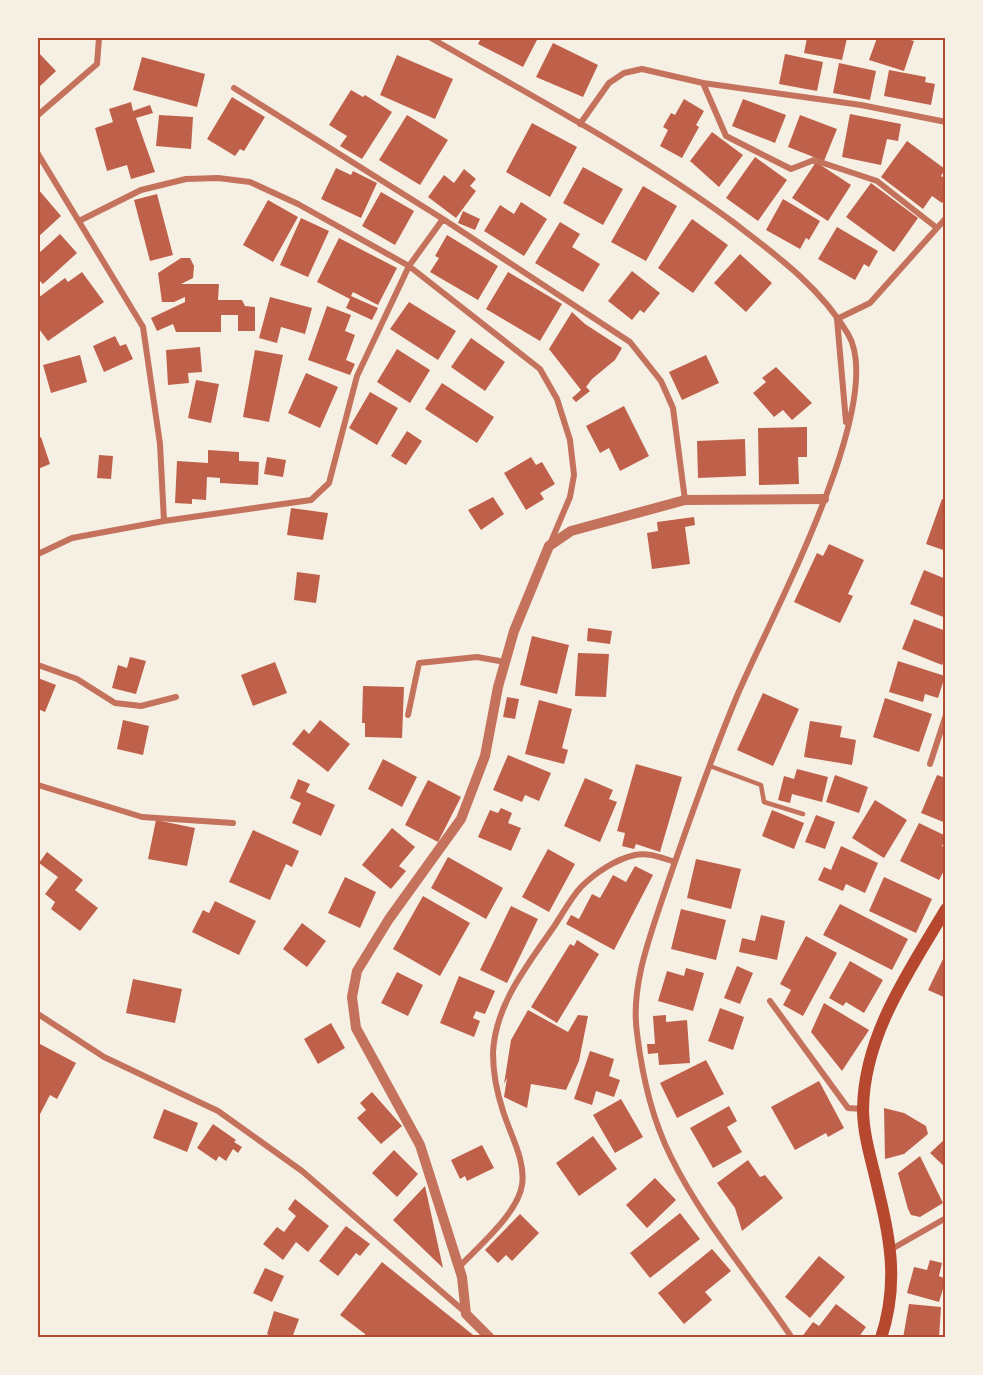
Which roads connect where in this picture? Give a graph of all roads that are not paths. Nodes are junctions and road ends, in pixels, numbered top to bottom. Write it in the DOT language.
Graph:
graph roads {
  1 [pos="99,38"];
  2 [pos="431,38"];
  3 [pos="703,83"];
  4 [pos="234,88"];
  5 [pos="38,115"];
  6 [pos="945,122"];
  7 [pos="580,124"];
  8 [pos="38,154"];
  9 [pos="945,218"];
  10 [pos="442,219"];
  11 [pos="78,221"];
  12 [pos="937,228"];
  13 [pos="409,266"];
  14 [pos="837,319"];
  15 [pos="847,428"];
  16 [pos="824,499"];
  17 [pos="685,500"];
  18 [pos="164,521"];
  19 [pos="549,546"];
  20 [pos="38,554"];
  21 [pos="505,662"];
  22 [pos="38,664"];
  23 [pos="176,698"];
  24 [pos="408,715"];
  25 [pos="945,715"];
  26 [pos="930,764"];
  27 [pos="710,766"];
  28 [pos="38,785"];
  29 [pos="803,814"];
  30 [pos="233,823"];
  31 [pos="675,862"];
  32 [pos="945,909"];
  33 [pos="770,1001"];
  34 [pos="38,1014"];
  35 [pos="863,1109"];
  36 [pos="945,1218"];
  37 [pos="890,1250"];
  38 [pos="459,1268"];
  39 [pos="466,1314"];
  40 [pos="490,1338"];
  41 [pos="792,1338"];
  42 [pos="880,1338"];
  1 -- 5 [label="street"];
  2 -- 7 [label="street"];
  3 -- 6 [label="street"];
  3 -- 7 [label="street"];
  3 -- 12 [label="street"];
  4 -- 10 [label="street"];
  7 -- 14 [label="street"];
  8 -- 11 [label="street"];
  9 -- 12 [label="street"];
  10 -- 13 [label="street"];
  10 -- 17 [label="street"];
  11 -- 13 [label="street"];
  11 -- 18 [label="street"];
  12 -- 14 [label="street"];
  13 -- 18 [label="street"];
  13 -- 19 [label="street"];
  14 -- 15 [label="street"];
  14 -- 15 [label="street"];
  15 -- 16 [label="street"];
  16 -- 17 [label="street"];
  16 -- 27 [label="street"];
  17 -- 19 [label="street"];
  18 -- 20 [label="street"];
  19 -- 21 [label="street"];
  21 -- 24 [label="street"];
  21 -- 38 [label="street"];
  22 -- 23 [label="street"];
  25 -- 26 [label="street"];
  27 -- 29 [label="lane"];
  27 -- 31 [label="street"];
  28 -- 30 [label="street"];
  31 -- 38 [label="street"];
  31 -- 41 [label="street"];
  32 -- 35 [label="main road"];
  33 -- 35 [label="street"];
  34 -- 39 [label="street"];
  35 -- 37 [label="main road"];
  36 -- 37 [label="street"];
  37 -- 42 [label="main road"];
  38 -- 39 [label="street"];
  39 -- 40 [label="street"];
}
